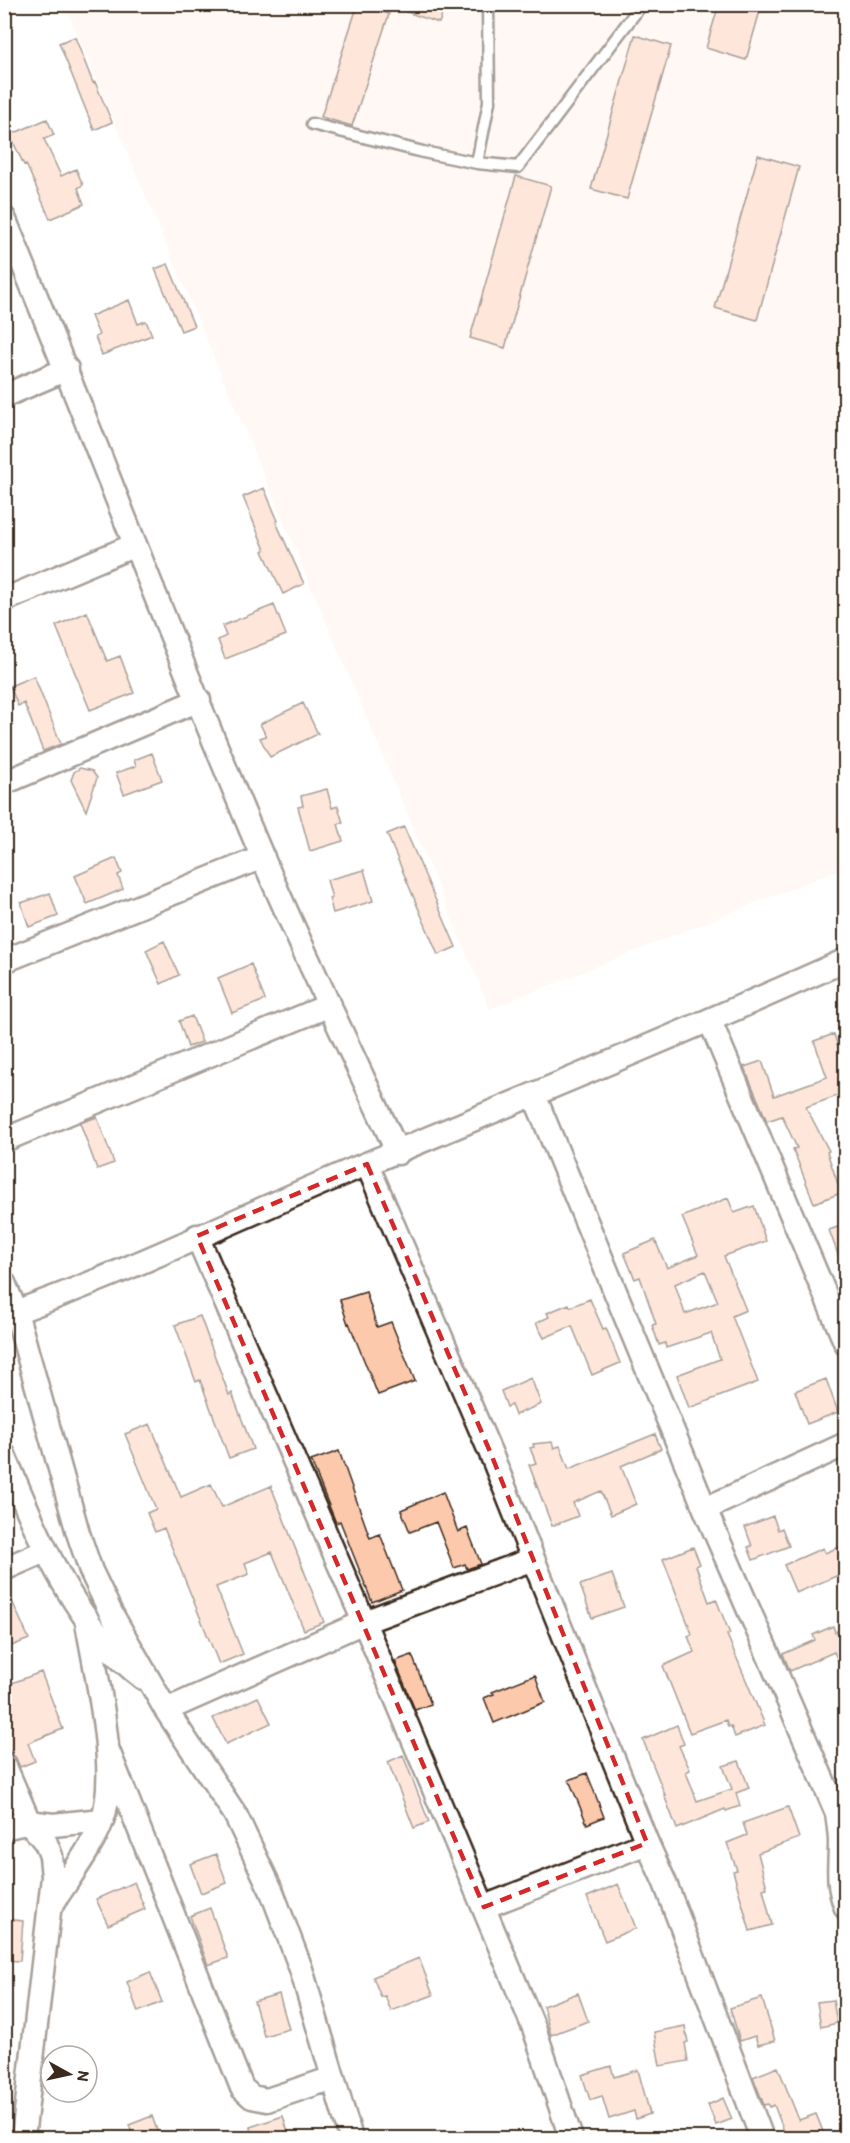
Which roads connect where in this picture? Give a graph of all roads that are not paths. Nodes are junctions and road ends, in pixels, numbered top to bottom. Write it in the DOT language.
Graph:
graph roads {
  1 [pos="488,4"];
  2 [pos="642,4"];
  3 [pos="312,124"];
  4 [pos="477,164"];
  5 [pos="4,218"];
  6 [pos="67,369"];
  7 [pos="4,396"];
  8 [pos="135,545"];
  9 [pos="4,600"];
  10 [pos="199,700"];
  11 [pos="4,783"];
  12 [pos="262,857"];
  13 [pos="846,960"];
  14 [pos="4,961"];
  15 [pos="330,1005"];
  16 [pos="710,1021"];
  17 [pos="534,1095"];
  18 [pos="4,1140"];
  19 [pos="398,1152"];
  20 [pos="367,1164"];
  21 [pos="197,1236"];
  22 [pos="4,1283"];
  23 [pos="10,1314"];
  24 [pos="846,1344"];
  25 [pos="846,1444"];
  26 [pos="4,1455"];
  27 [pos="705,1509"];
  28 [pos="45,1551"];
  29 [pos="533,1559"];
  30 [pos="4,1569"];
  31 [pos="86,1617"];
  32 [pos="364,1622"];
  33 [pos="151,1684"];
  34 [pos="166,1710"];
  35 [pos="107,1748"];
  36 [pos="4,1764"];
  37 [pos="102,1820"];
  38 [pos="29,1822"];
  39 [pos="4,1828"];
  40 [pos="647,1843"];
  41 [pos="50,1907"];
  42 [pos="484,1907"];
  43 [pos="846,1908"];
  44 [pos="333,2078"];
  45 [pos="22,2139"];
  46 [pos="351,2139"];
  47 [pos="571,2139"];
  48 [pos="762,2139"];
  1 -- 4 [label="lane"];
  2 -- 4 [label="lane"];
  3 -- 4 [label="lane"];
  5 -- 6 [label="street"];
  6 -- 7 [label="street"];
  6 -- 8 [label="street"];
  8 -- 9 [label="street"];
  8 -- 10 [label="street"];
  10 -- 11 [label="street"];
  10 -- 12 [label="street"];
  12 -- 14 [label="street"];
  12 -- 15 [label="street"];
  13 -- 16 [label="street"];
  15 -- 18 [label="street"];
  15 -- 19 [label="street"];
  16 -- 17 [label="street"];
  16 -- 24 [label="street"];
  17 -- 19 [label="street"];
  17 -- 27 [label="street"];
  19 -- 20 [label="street"];
  20 -- 21 [label="street"];
  20 -- 29 [label="street"];
  21 -- 23 [label="street"];
  21 -- 32 [label="street"];
  22 -- 23 [label="street"];
  23 -- 33 [label="street"];
  25 -- 27 [label="street"];
  26 -- 28 [label="street"];
  27 -- 43 [label="street"];
  28 -- 30 [label="street"];
  28 -- 31 [label="street"];
  29 -- 32 [label="street"];
  29 -- 40 [label="street"];
  31 -- 33 [label="street"];
  31 -- 35 [label="street"];
  32 -- 34 [label="street"];
  32 -- 42 [label="street"];
  33 -- 34 [label="street"];
  34 -- 44 [label="street"];
  35 -- 37 [label="street"];
  35 -- 44 [label="street"];
  36 -- 38 [label="street"];
  37 -- 38 [label="street"];
  37 -- 41 [label="street"];
  38 -- 39 [label="street"];
  38 -- 41 [label="street"];
  40 -- 42 [label="street"];
  40 -- 48 [label="street"];
  41 -- 45 [label="street"];
  42 -- 47 [label="street"];
  44 -- 46 [label="street"];
}
